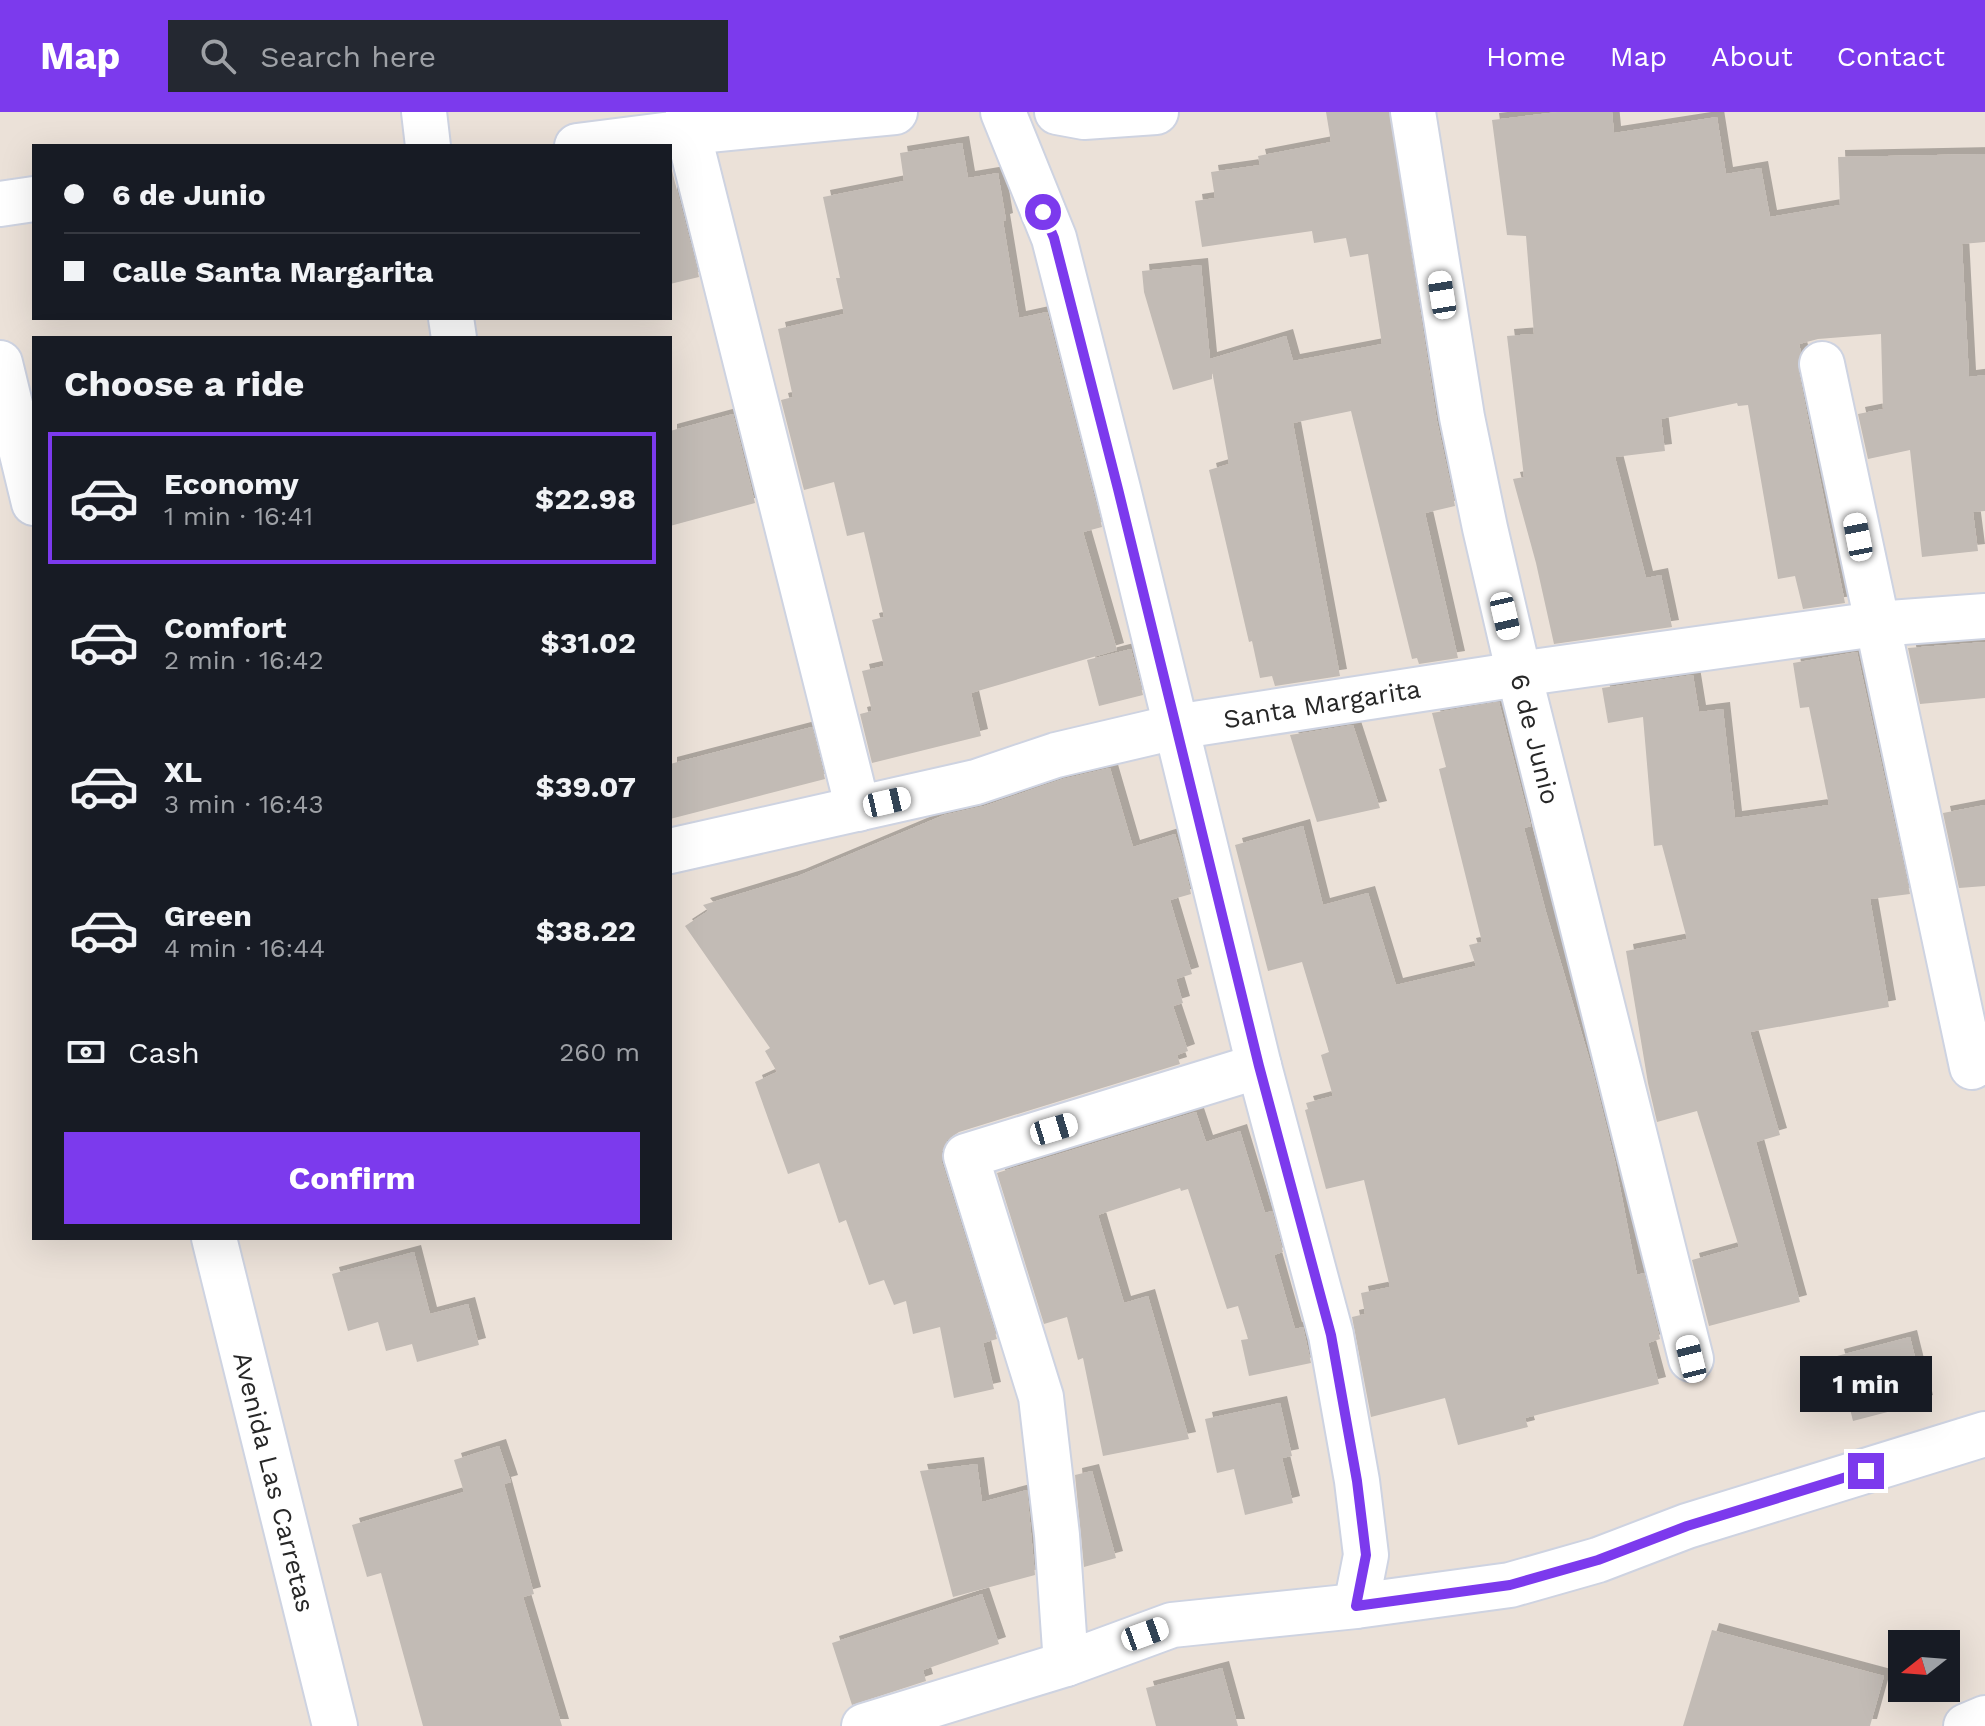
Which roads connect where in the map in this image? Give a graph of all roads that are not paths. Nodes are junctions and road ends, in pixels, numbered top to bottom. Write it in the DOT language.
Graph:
graph roads {
  1 [pos="424,112"];
  2 [pos="895,112"];
  3 [pos="1003,112"];
  4 [pos="1057,112"];
  5 [pos="1156,112"];
  6 [pos="1413,112"];
  7 [pos="688,122"];
  8 [pos="428,144"];
  9 [pos="586,144"];
  10 [pos="32,199"];
  11 [pos="0,204"];
  12 [pos="0,363"];
  13 [pos="1822,364"];
  14 [pos="32,495"];
  15 [pos="1985,616"];
  16 [pos="1876,624"];
  17 [pos="1519,674"];
  18 [pos="1175,727"];
  19 [pos="858,809"];
  20 [pos="672,851"];
  21 [pos="1259,1066"];
  22 [pos="1972,1067"];
  23 [pos="214,1240"];
  24 [pos="1691,1359"];
  25 [pos="1985,1434"];
  26 [pos="1356,1606"];
  27 [pos="1066,1664"];
  28 [pos="1985,1718"];
  29 [pos="335,1726"];
  30 [pos="864,1726"];
  31 [pos="1966,1726"];
  1 -- 8 [label="street"];
  2 -- 7 [label="street"];
  3 -- 18 [label="street"];
  4 -- 5 [label="street"];
  6 -- 17 [label="street, 6 de Junio"];
  7 -- 9 [label="street"];
  7 -- 19 [label="street"];
  10 -- 11 [label="street"];
  12 -- 14 [label="street"];
  13 -- 16 [label="street"];
  15 -- 16 [label="street, Santa Margarita"];
  16 -- 17 [label="street, Santa Margarita"];
  16 -- 22 [label="street"];
  17 -- 18 [label="street, Santa Margarita"];
  17 -- 24 [label="street, 6 de Junio"];
  18 -- 19 [label="street, Santa Margarita"];
  18 -- 21 [label="street"];
  19 -- 20 [label="street, Santa Margarita"];
  21 -- 26 [label="street"];
  21 -- 27 [label="street"];
  23 -- 29 [label="street, Avenida Las Carretas"];
  25 -- 26 [label="street"];
  26 -- 27 [label="street"];
  27 -- 30 [label="street"];
  28 -- 31 [label="street"];
}
